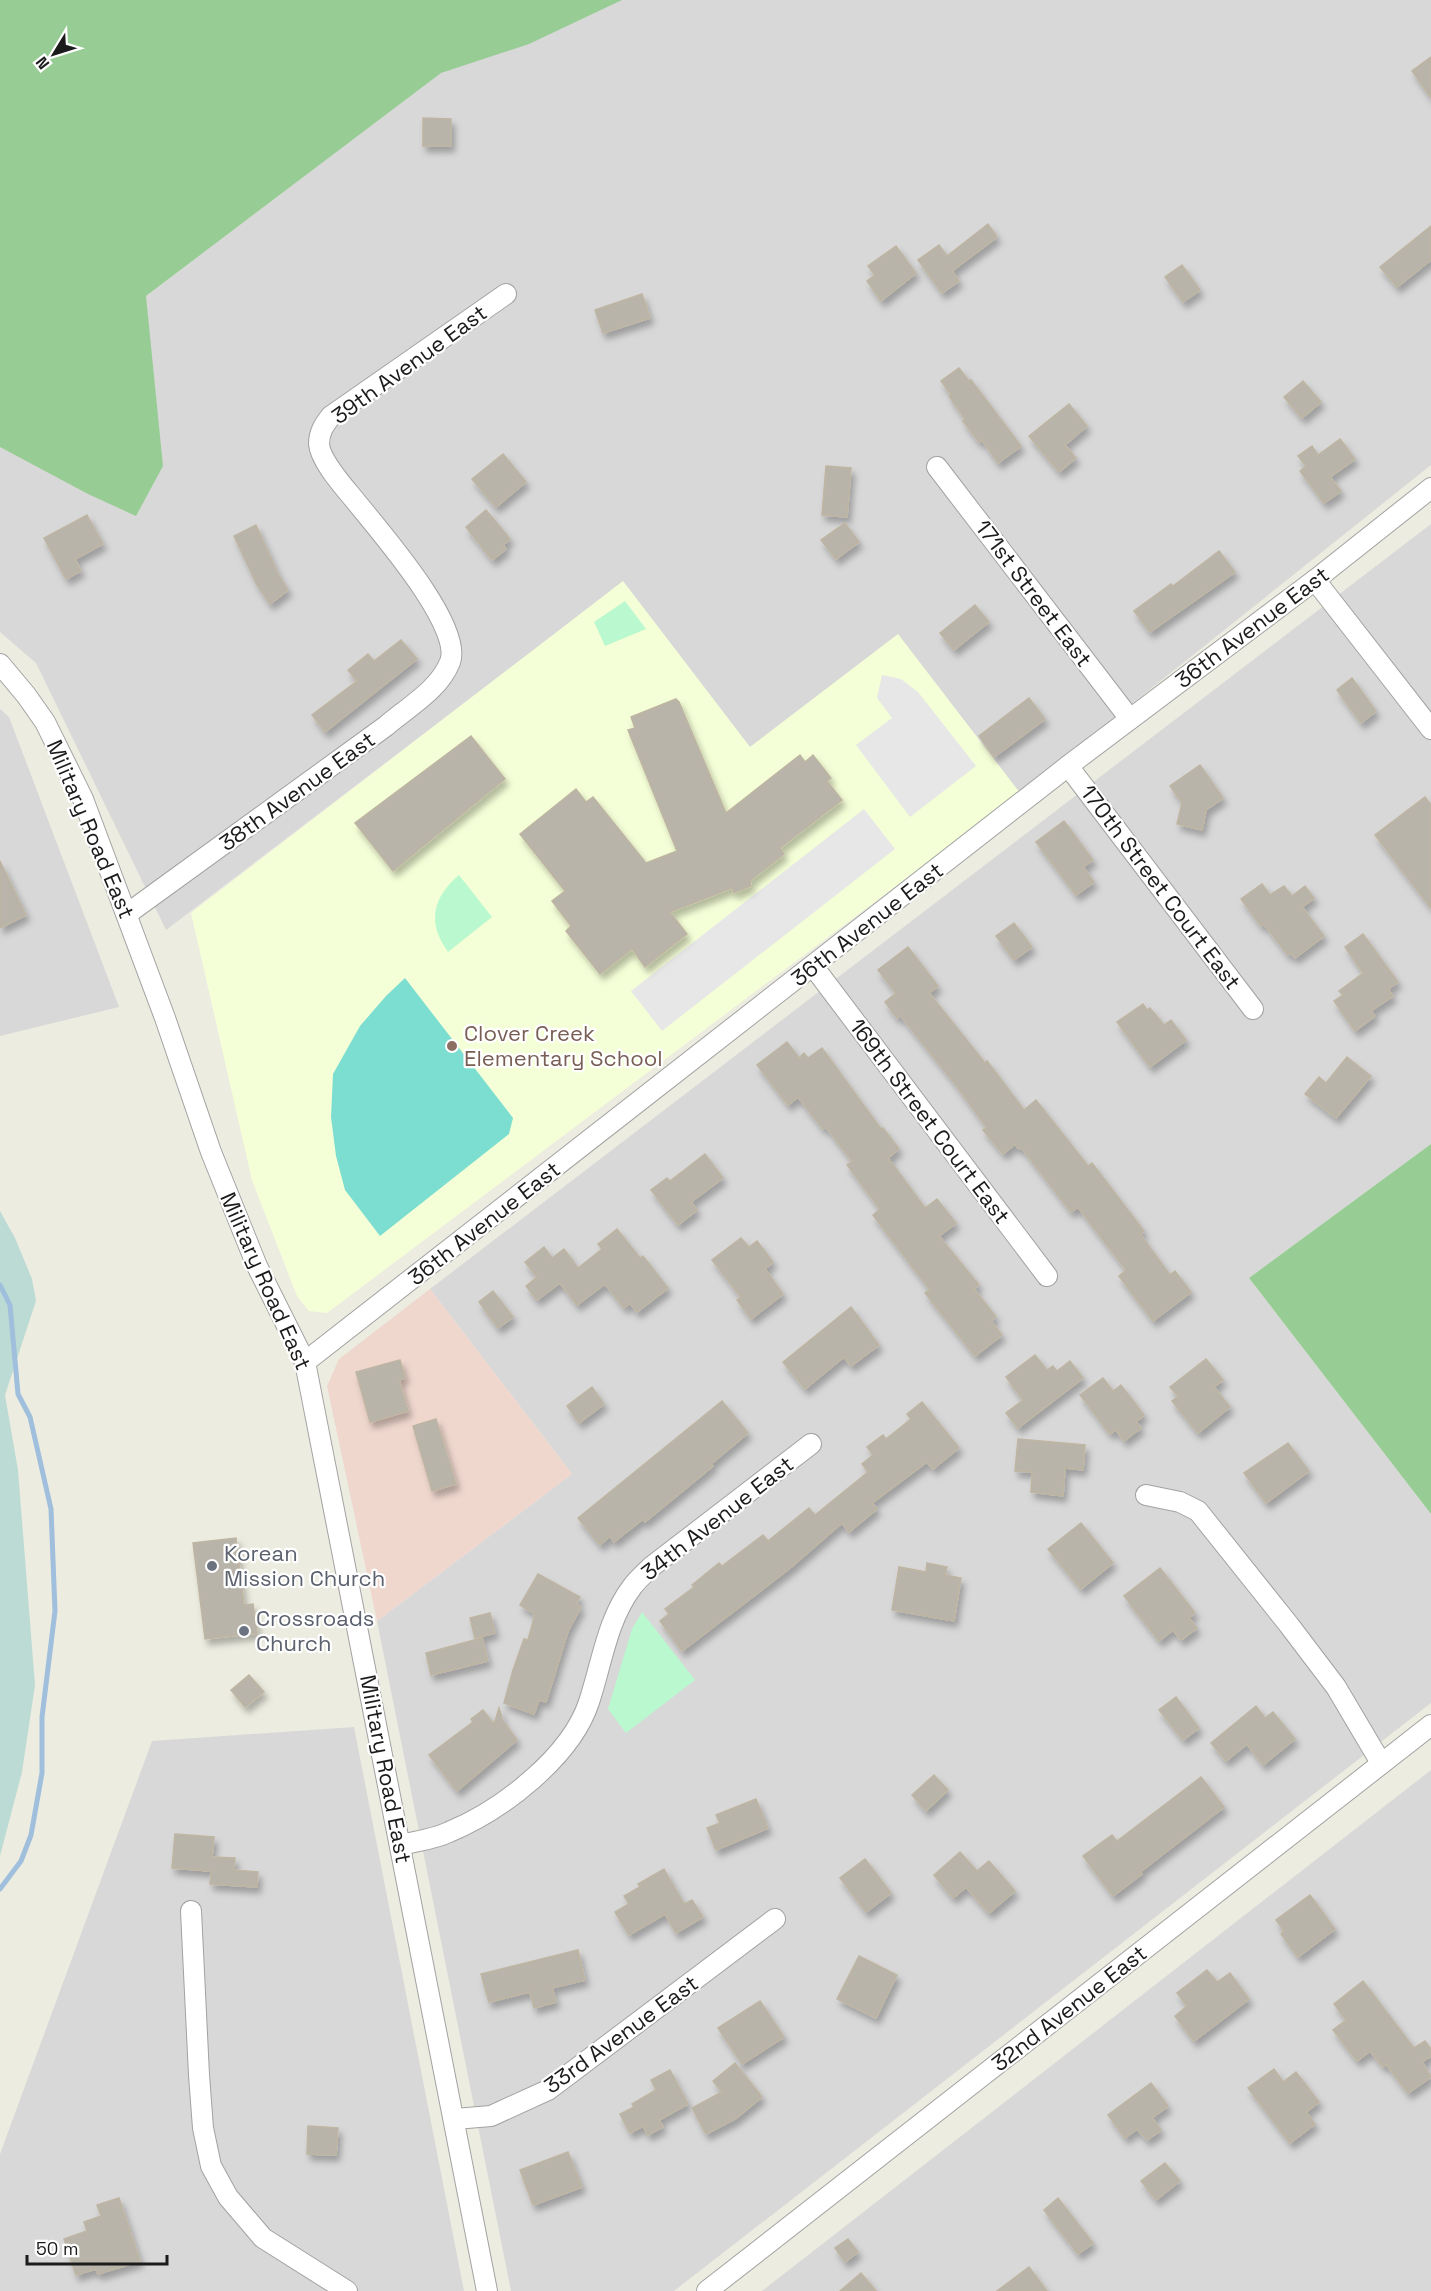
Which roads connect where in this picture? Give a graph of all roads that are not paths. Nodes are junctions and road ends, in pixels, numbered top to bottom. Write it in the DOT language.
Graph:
graph roads {
  1 [pos="506,294"];
  2 [pos="937,467"];
  3 [pos="1431,488"];
  4 [pos="1315,580"];
  5 [pos="452,654"];
  6 [pos="0,664"];
  7 [pos="1130,719"];
  8 [pos="1431,729"];
  9 [pos="1068,766"];
  10 [pos="127,914"];
  11 [pos="813,966"];
  12 [pos="1253,1009"];
  13 [pos="1047,1276"];
  14 [pos="305,1362"];
  15 [pos="811,1444"];
  16 [pos="1146,1495"];
  17 [pos="1431,1725"];
  18 [pos="1381,1763"];
  19 [pos="401,1845"];
  20 [pos="191,1911"];
  21 [pos="775,1920"];
  22 [pos="454,2119"];
  23 [pos="347,2291"];
  24 [pos="487,2291"];
  25 [pos="707,2291"];
  1 -- 5 [label="street, 39th Avenue East"];
  2 -- 7 [label="street, 171st Street East"];
  3 -- 4 [label="street, 36th Avenue East"];
  4 -- 7 [label="street, 36th Avenue East"];
  4 -- 8 [label="street"];
  5 -- 10 [label="street, 38th Avenue East"];
  6 -- 10 [label="street, Military Road East"];
  7 -- 9 [label="street, 36th Avenue East"];
  9 -- 11 [label="street, 36th Avenue East"];
  9 -- 12 [label="street, 170th Street Court East"];
  10 -- 14 [label="street, Military Road East"];
  11 -- 13 [label="street, 169th Street Court East"];
  11 -- 14 [label="street, 36th Avenue East"];
  14 -- 19 [label="street, Military Road East"];
  15 -- 19 [label="street, 34th Avenue East"];
  16 -- 18 [label="street"];
  17 -- 18 [label="street, 32nd Avenue East"];
  18 -- 25 [label="street, 32nd Avenue East"];
  19 -- 22 [label="street, Military Road East"];
  20 -- 23 [label="street"];
  21 -- 22 [label="street, 33rd Avenue East"];
  22 -- 24 [label="street, Military Road East"];
}
